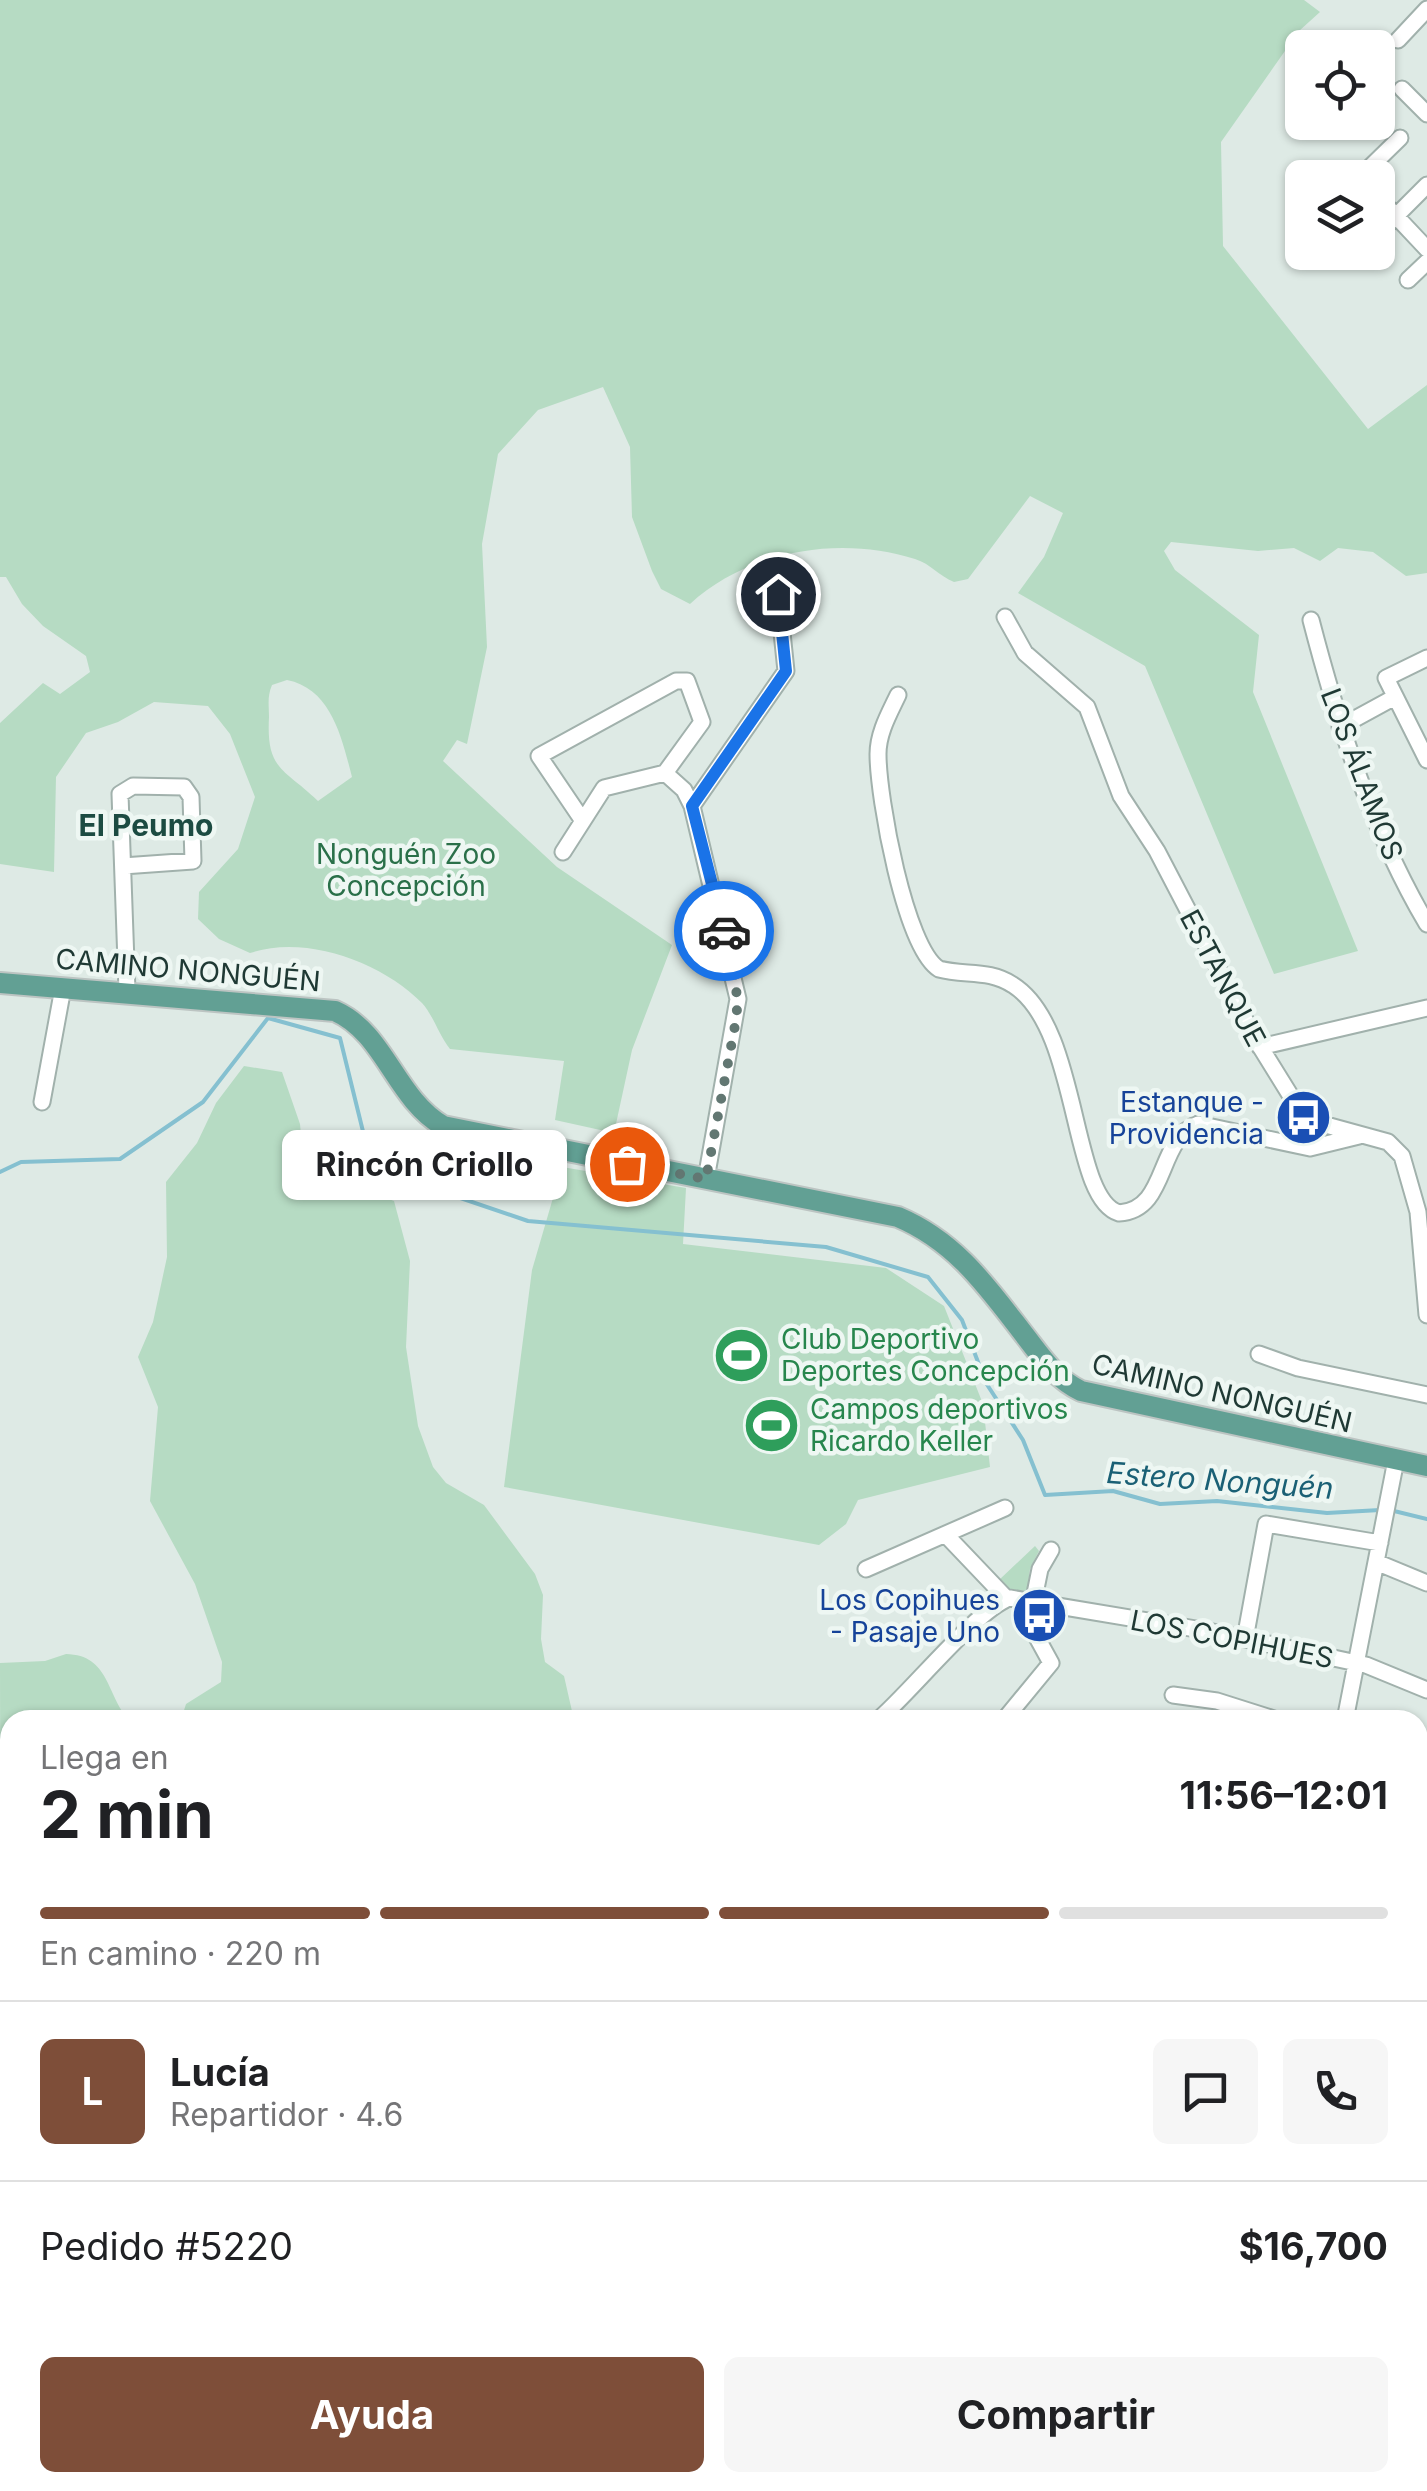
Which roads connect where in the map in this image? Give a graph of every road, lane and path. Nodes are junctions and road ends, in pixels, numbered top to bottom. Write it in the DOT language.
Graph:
graph roads {
  1 [pos="1427,8"];
  2 [pos="1398,40"];
  3 [pos="1402,89"];
  4 [pos="1427,114"];
  5 [pos="1400,138"];
  6 [pos="1377,160"];
  7 [pos="1427,186"];
  8 [pos="1396,216"];
  9 [pos="1427,249"];
  10 [pos="1427,262"];
  11 [pos="1408,280"];
  12 [pos="778,594"];
  13 [pos="1005,617"];
  14 [pos="1311,620"];
  15 [pos="1427,658"];
  16 [pos="898,696"];
  17 [pos="1395,697"];
  18 [pos="1340,728"];
  19 [pos="1427,760"];
  20 [pos="666,773"];
  21 [pos="692,806"];
  22 [pos="583,821"];
  23 [pos="563,852"];
  24 [pos="123,866"];
  25 [pos="1427,924"];
  26 [pos="0,983"];
  27 [pos="63,988"];
  28 [pos="127,991"];
  29 [pos="1427,1008"];
  30 [pos="1260,1047"];
  31 [pos="42,1102"];
  32 [pos="1358,1136"];
  33 [pos="706,1179"];
  34 [pos="1427,1315"];
  35 [pos="1259,1354"];
  36 [pos="1427,1395"];
  37 [pos="1396,1460"];
  38 [pos="1427,1466"];
  39 [pos="1005,1508"];
  40 [pos="946,1534"];
  41 [pos="1380,1543"];
  42 [pos="1051,1550"];
  43 [pos="1376,1562"];
  44 [pos="866,1569"];
  45 [pos="1427,1584"];
  46 [pos="1006,1599"];
  47 [pos="1034,1601"];
  48 [pos="1246,1639"];
  49 [pos="1356,1663"];
  50 [pos="1427,1690"];
  51 [pos="1173,1696"];
  52 [pos="890,1710"];
  53 [pos="1012,1710"];
  54 [pos="1244,1710"];
  55 [pos="1346,1710"];
  1 -- 2 [label="street"];
  3 -- 4 [label="street"];
  5 -- 6 [label="street"];
  7 -- 8 [label="street"];
  8 -- 9 [label="street"];
  10 -- 11 [label="street"];
  12 -- 21 [label="street"];
  13 -- 30 [label="street, ESTANQUE"];
  14 -- 18 [label="street, LOS ÁLAMOS"];
  15 -- 17 [label="street"];
  16 -- 32 [label="street"];
  17 -- 18 [label="street"];
  17 -- 19 [label="street"];
  18 -- 25 [label="street, LOS ÁLAMOS"];
  20 -- 21 [label="street"];
  20 -- 22 [label="street"];
  20 -- 22 [label="street"];
  21 -- 33 [label="street"];
  22 -- 23 [label="street"];
  24 -- 24 [label="street"];
  24 -- 28 [label="street"];
  26 -- 27 [label="main road, CAMINO NONGUÉN"];
  27 -- 28 [label="main road, CAMINO NONGUÉN"];
  27 -- 31 [label="street"];
  28 -- 33 [label="main road, CAMINO NONGUÉN"];
  29 -- 30 [label="street"];
  30 -- 32 [label="street, ESTANQUE"];
  32 -- 34 [label="street, ESTANQUE"];
  33 -- 37 [label="main road, CAMINO NONGUÉN"];
  35 -- 36 [label="street"];
  37 -- 38 [label="main road, CAMINO NONGUÉN"];
  37 -- 41 [label="street"];
  39 -- 40 [label="street"];
  40 -- 44 [label="street"];
  40 -- 46 [label="street"];
  41 -- 43 [label="street"];
  41 -- 48 [label="street"];
  42 -- 47 [label="street"];
  43 -- 45 [label="street"];
  43 -- 49 [label="street"];
  46 -- 47 [label="street, LOS COPIHUES"];
  46 -- 52 [label="street"];
  47 -- 48 [label="street, LOS COPIHUES"];
  47 -- 53 [label="street"];
  48 -- 49 [label="street, LOS COPIHUES"];
  49 -- 50 [label="street, LOS COPIHUES"];
  49 -- 55 [label="street"];
  51 -- 54 [label="street"];
}
